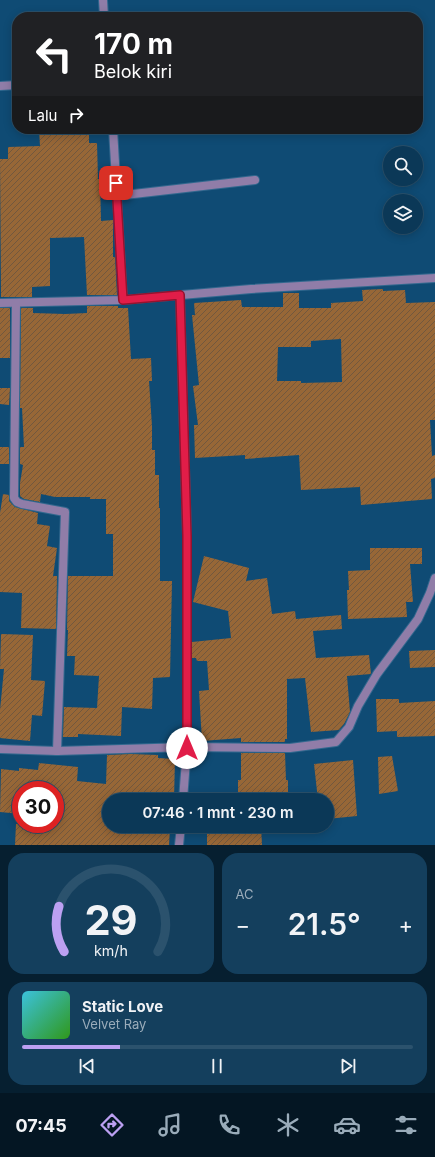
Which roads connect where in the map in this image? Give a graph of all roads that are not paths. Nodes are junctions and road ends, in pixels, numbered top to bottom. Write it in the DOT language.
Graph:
graph roads {
  1 [pos="103,0"];
  2 [pos="104,12"];
  3 [pos="12,85"];
  4 [pos="0,86"];
  5 [pos="113,134"];
  6 [pos="255,180"];
  7 [pos="116,196"];
  8 [pos="435,278"];
  9 [pos="180,295"];
  10 [pos="123,300"];
  11 [pos="0,303"];
  12 [pos="16,303"];
  13 [pos="435,578"];
  14 [pos="187,748"];
  15 [pos="0,749"];
  16 [pos="57,751"];
  17 [pos="184,793"];
  18 [pos="181,833"];
  19 [pos="180,845"];
  1 -- 2 [label="street"];
  3 -- 4 [label="street"];
  5 -- 7 [label="street"];
  6 -- 7 [label="street"];
  7 -- 10 [label="street"];
  8 -- 9 [label="street"];
  9 -- 10 [label="street"];
  9 -- 14 [label="street"];
  10 -- 12 [label="street"];
  11 -- 12 [label="street"];
  12 -- 16 [label="street"];
  13 -- 14 [label="street"];
  14 -- 16 [label="street"];
  14 -- 17 [label="street"];
  15 -- 16 [label="street"];
  18 -- 19 [label="street"];
}
